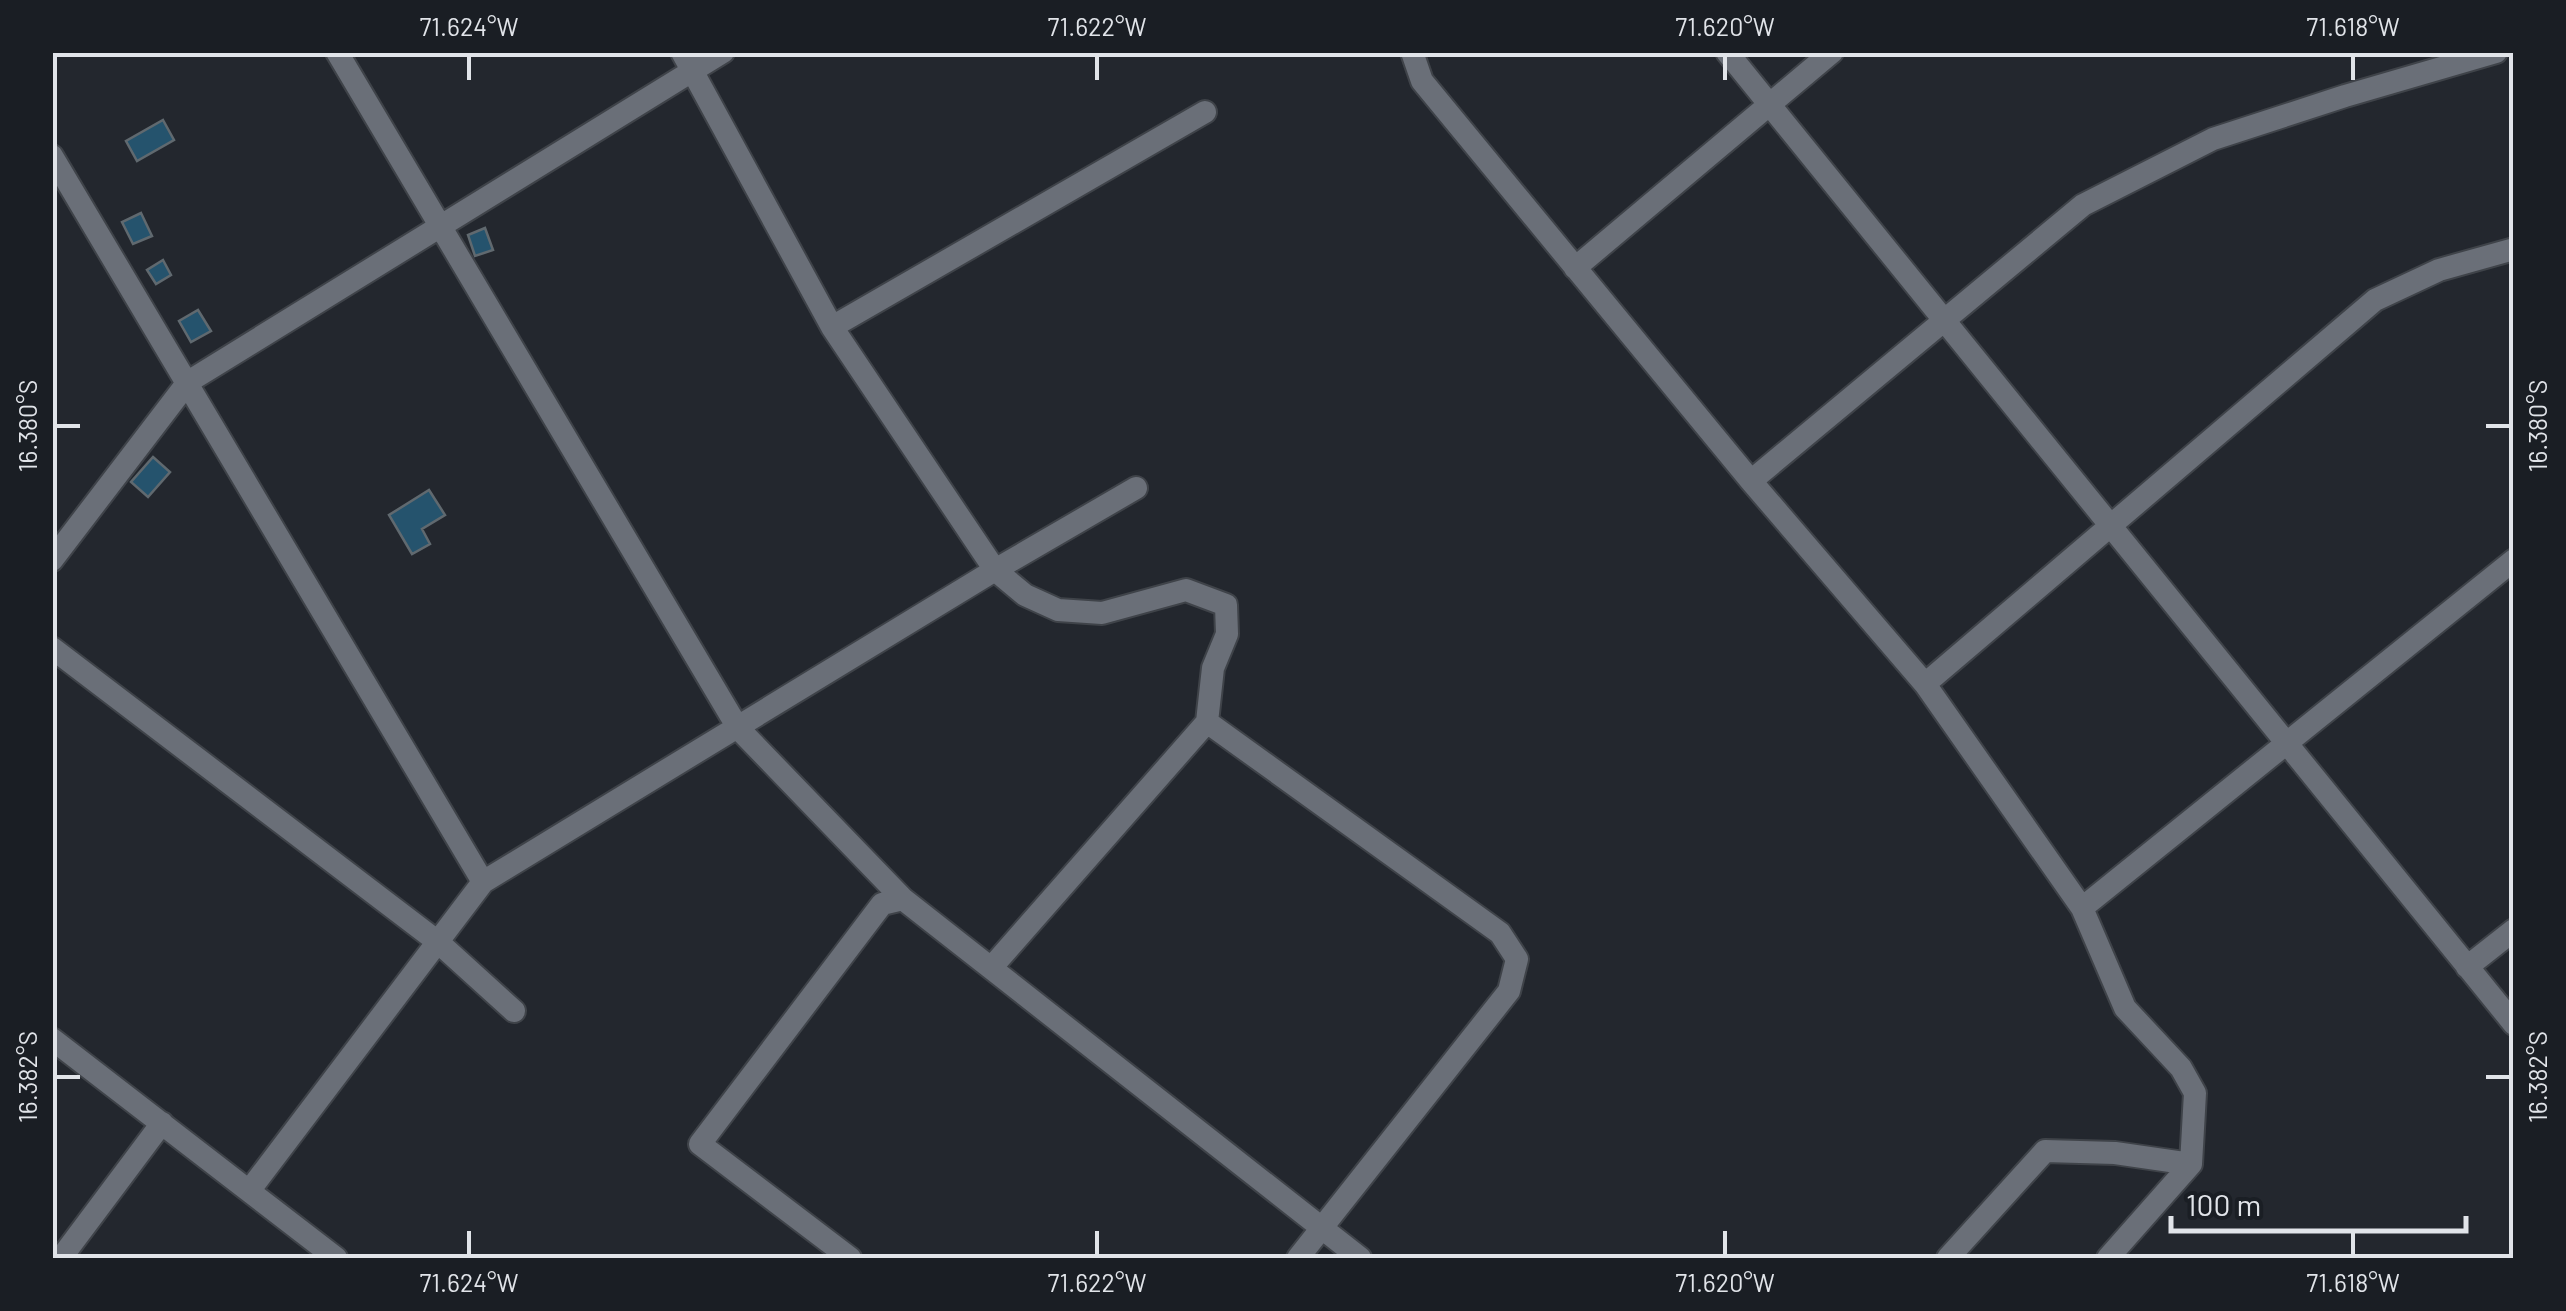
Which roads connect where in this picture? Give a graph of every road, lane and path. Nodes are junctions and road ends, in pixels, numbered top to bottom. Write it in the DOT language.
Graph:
graph roads {
  1 [pos="337,52"];
  2 [pos="723,52"];
  3 [pos="1412,52"];
  4 [pos="1727,52"];
  5 [pos="1832,52"];
  6 [pos="2496,52"];
  7 [pos="687,62"];
  8 [pos="1768,103"];
  9 [pos="1205,112"];
  10 [pos="52,156"];
  11 [pos="440,226"];
  12 [pos="2514,249"];
  13 [pos="1576,268"];
  14 [pos="1944,320"];
  15 [pos="832,328"];
  16 [pos="188,382"];
  17 [pos="1751,481"];
  18 [pos="1136,488"];
  19 [pos="2112,528"];
  20 [pos="52,560"];
  21 [pos="2514,560"];
  22 [pos="995,570"];
  23 [pos="52,648"];
  24 [pos="1925,684"];
  25 [pos="1207,722"];
  26 [pos="738,728"];
  27 [pos="2285,742"];
  28 [pos="483,882"];
  29 [pos="902,899"];
  30 [pos="2082,908"];
  31 [pos="2514,930"];
  32 [pos="438,942"];
  33 [pos="2467,967"];
  34 [pos="990,968"];
  35 [pos="514,1011"];
  36 [pos="2514,1024"];
  37 [pos="52,1039"];
  38 [pos="162,1123"];
  39 [pos="2191,1164"];
  40 [pos="249,1191"];
  41 [pos="1322,1229"];
  42 [pos="61,1258"];
  43 [pos="336,1258"];
  44 [pos="850,1258"];
  45 [pos="1298,1258"];
  46 [pos="1360,1258"];
  47 [pos="1948,1258"];
  48 [pos="2108,1258"];
  1 -- 11 [label="street"];
  2 -- 7 [label="street"];
  3 -- 13 [label="street"];
  4 -- 8 [label="street"];
  5 -- 8 [label="street"];
  6 -- 14 [label="street"];
  7 -- 11 [label="street"];
  7 -- 15 [label="street"];
  8 -- 13 [label="street"];
  8 -- 14 [label="street"];
  9 -- 15 [label="street"];
  10 -- 16 [label="street"];
  11 -- 16 [label="street"];
  11 -- 26 [label="street"];
  12 -- 19 [label="street"];
  13 -- 17 [label="street"];
  14 -- 17 [label="street"];
  14 -- 19 [label="street"];
  15 -- 22 [label="street"];
  16 -- 20 [label="street"];
  16 -- 28 [label="street"];
  17 -- 24 [label="street"];
  18 -- 22 [label="street"];
  19 -- 24 [label="street"];
  19 -- 27 [label="street"];
  21 -- 27 [label="street"];
  22 -- 25 [label="street"];
  22 -- 26 [label="street"];
  23 -- 32 [label="street"];
  24 -- 30 [label="street"];
  25 -- 34 [label="street"];
  25 -- 41 [label="street"];
  26 -- 28 [label="street"];
  26 -- 29 [label="street"];
  27 -- 30 [label="street"];
  27 -- 33 [label="street"];
  28 -- 32 [label="street"];
  29 -- 34 [label="street"];
  29 -- 44 [label="street"];
  30 -- 39 [label="street"];
  31 -- 33 [label="street"];
  32 -- 35 [label="street"];
  32 -- 40 [label="street"];
  33 -- 36 [label="street"];
  34 -- 41 [label="street"];
  37 -- 38 [label="street"];
  38 -- 40 [label="street"];
  38 -- 42 [label="street"];
  39 -- 47 [label="street"];
  39 -- 48 [label="street"];
  40 -- 43 [label="street"];
  41 -- 45 [label="street"];
  41 -- 46 [label="street"];
}
